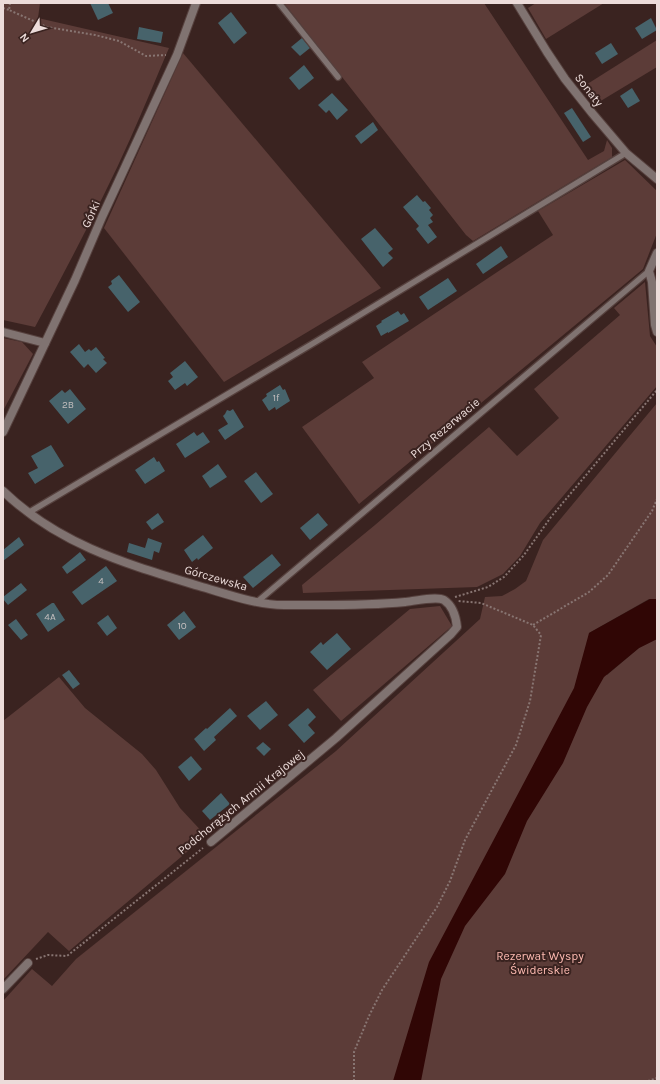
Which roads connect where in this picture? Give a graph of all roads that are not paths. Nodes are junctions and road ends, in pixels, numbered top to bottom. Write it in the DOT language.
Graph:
graph roads {
  1 [pos="196,3"];
  2 [pos="279,3"];
  3 [pos="517,3"];
  4 [pos="338,77"];
  5 [pos="626,153"];
  6 [pos="657,179"];
  7 [pos="657,253"];
  8 [pos="649,271"];
  9 [pos="3,332"];
  10 [pos="657,332"];
  11 [pos="45,343"];
  12 [pos="3,432"];
  13 [pos="3,491"];
  14 [pos="28,513"];
  15 [pos="444,600"];
  16 [pos="257,602"];
  17 [pos="211,842"];
  18 [pos="28,963"];
  19 [pos="3,989"];
  1 -- 11 [label="street, Górki"];
  2 -- 4 [label="lane"];
  3 -- 5 [label="street, Sonaty"];
  5 -- 6 [label="street, Sonaty"];
  5 -- 14 [label="lane"];
  7 -- 8 [label="street"];
  8 -- 10 [label="street"];
  8 -- 16 [label="lane, Przy Rezerwacie"];
  9 -- 11 [label="street"];
  11 -- 12 [label="street, Górki"];
  13 -- 14 [label="street, Górczewska"];
  14 -- 16 [label="street, Górczewska"];
  15 -- 16 [label="street, Górczewska"];
  15 -- 17 [label="street, Podchorążych Armii Krajowej"];
  18 -- 19 [label="street"];
}
